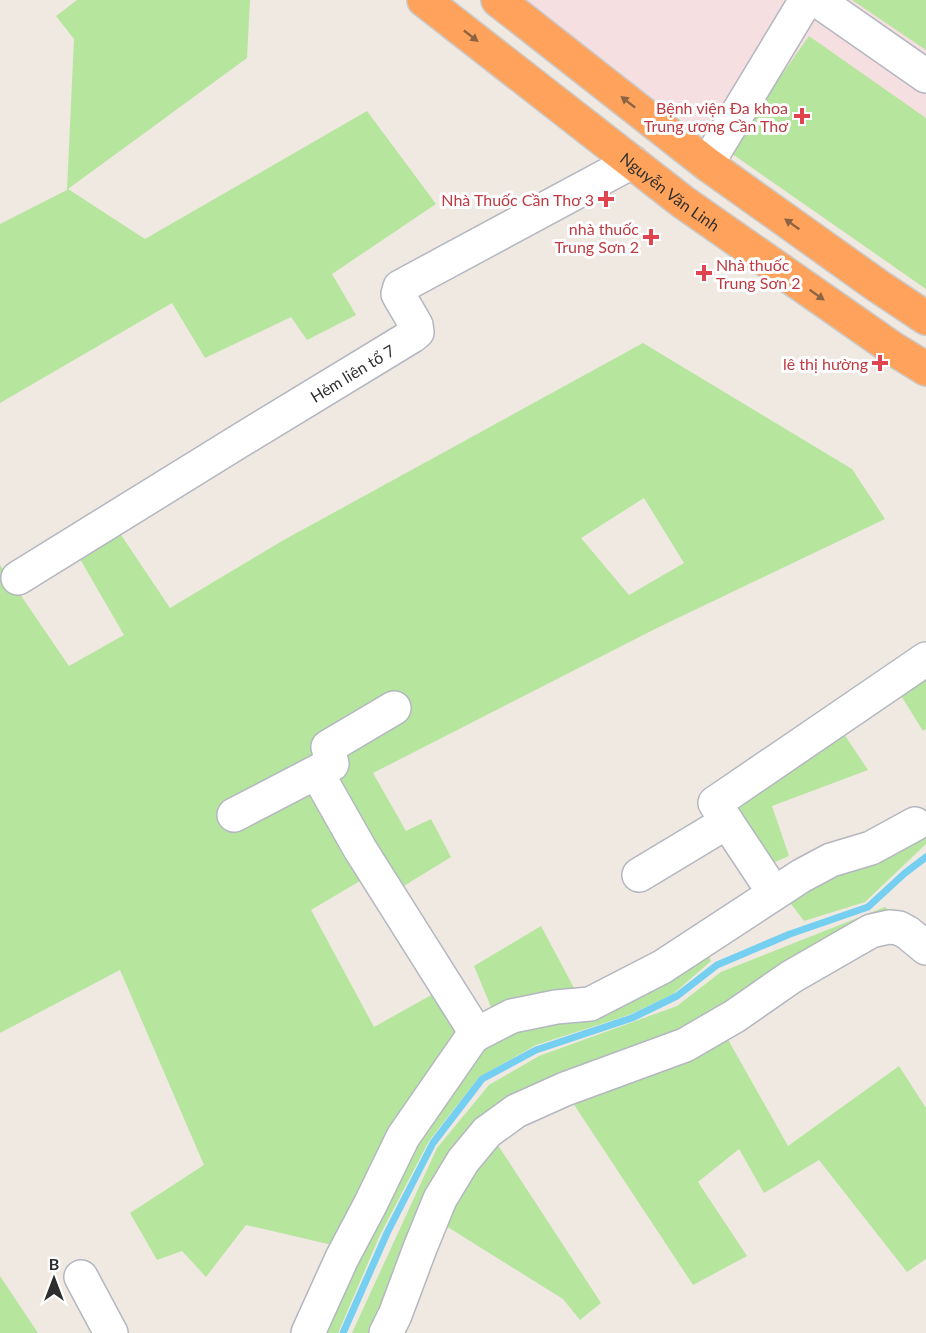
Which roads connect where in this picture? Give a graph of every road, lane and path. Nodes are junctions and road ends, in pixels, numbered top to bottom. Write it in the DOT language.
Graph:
graph roads {
  1 [pos="424,0"];
  2 [pos="806,0"];
  3 [pos="817,0"];
  4 [pos="509,3"];
  5 [pos="926,76"];
  6 [pos="632,162"];
  7 [pos="707,164"];
  8 [pos="683,202"];
  9 [pos="926,318"];
  10 [pos="926,369"];
  11 [pos="18,578"];
  12 [pos="926,659"];
  13 [pos="394,708"];
  14 [pos="317,773"];
  15 [pos="234,816"];
  16 [pos="727,822"];
  17 [pos="915,824"];
  18 [pos="639,875"];
  19 [pos="774,893"];
  20 [pos="926,948"];
  21 [pos="472,1036"];
  22 [pos="81,1277"];
  23 [pos="111,1333"];
  24 [pos="308,1333"];
  25 [pos="386,1333"];
  1 -- 6 [label="highway, Nguyễn Văn Linh, one-way"];
  2 -- 7 [label="lane"];
  3 -- 5 [label="lane"];
  7 -- 4 [label="highway, one-way"];
  6 -- 8 [label="highway, Nguyễn Văn Linh"];
  6 -- 11 [label="lane, Hẻm liên tổ 7"];
  7 -- 8 [label="highway"];
  9 -- 7 [label="highway, one-way"];
  8 -- 10 [label="highway, Nguyễn Văn Linh, one-way"];
  12 -- 16 [label="lane"];
  13 -- 14 [label="lane"];
  14 -- 15 [label="lane"];
  14 -- 21 [label="lane"];
  16 -- 18 [label="lane"];
  16 -- 19 [label="lane"];
  17 -- 19 [label="lane"];
  19 -- 21 [label="lane"];
  20 -- 25 [label="lane"];
  21 -- 24 [label="lane"];
  22 -- 23 [label="lane"];
}
